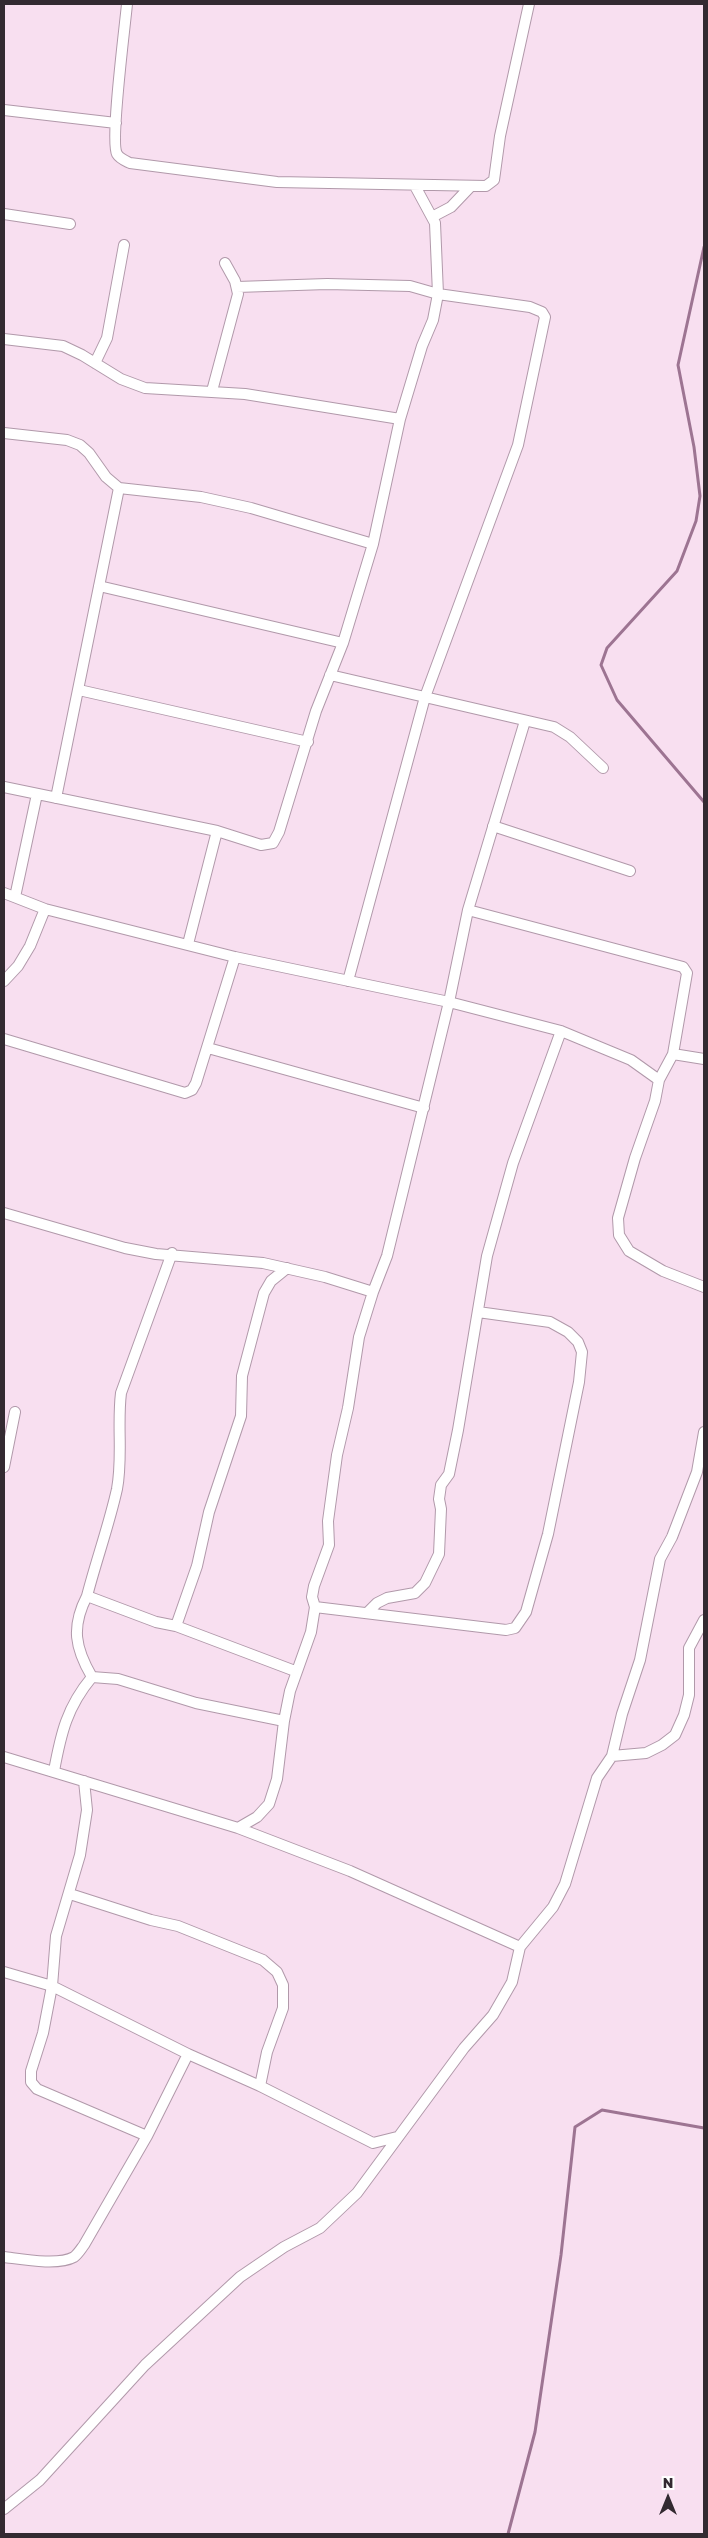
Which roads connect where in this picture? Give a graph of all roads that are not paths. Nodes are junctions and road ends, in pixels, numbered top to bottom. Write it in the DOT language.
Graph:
graph roads {
  1 [pos="127,4"];
  2 [pos="529,4"];
  3 [pos="4,110"];
  4 [pos="116,123"];
  5 [pos="415,186"];
  6 [pos="471,186"];
  7 [pos="4,214"];
  8 [pos="432,217"];
  9 [pos="70,224"];
  10 [pos="124,245"];
  11 [pos="225,263"];
  12 [pos="237,287"];
  13 [pos="438,294"];
  14 [pos="4,339"];
  15 [pos="96,363"];
  16 [pos="212,391"];
  17 [pos="400,419"];
  18 [pos="4,433"];
  19 [pos="119,488"];
  20 [pos="373,544"];
  21 [pos="99,586"];
  22 [pos="343,643"];
  23 [pos="330,675"];
  24 [pos="78,690"];
  25 [pos="424,697"];
  26 [pos="525,721"];
  27 [pos="308,742"];
  28 [pos="603,768"];
  29 [pos="4,787"];
  30 [pos="37,794"];
  31 [pos="56,798"];
  32 [pos="493,826"];
  33 [pos="217,831"];
  34 [pos="630,871"];
  35 [pos="4,892"];
  36 [pos="15,897"];
  37 [pos="45,909"];
  38 [pos="468,910"];
  39 [pos="188,944"];
  40 [pos="235,957"];
  41 [pos="4,981"];
  42 [pos="348,981"];
  43 [pos="449,1002"];
  44 [pos="561,1031"];
  45 [pos="4,1038"];
  46 [pos="208,1048"];
  47 [pos="673,1054"];
  48 [pos="704,1059"];
  49 [pos="659,1080"];
  50 [pos="424,1108"];
  51 [pos="4,1213"];
  52 [pos="172,1254"];
  53 [pos="287,1268"];
  54 [pos="704,1287"];
  55 [pos="373,1292"];
  56 [pos="478,1312"];
  57 [pos="15,1412"];
  58 [pos="704,1432"];
  59 [pos="4,1467"];
  60 [pos="87,1596"];
  61 [pos="315,1607"];
  62 [pos="368,1613"];
  63 [pos="704,1620"];
  64 [pos="176,1626"];
  65 [pos="295,1672"];
  66 [pos="92,1677"];
  67 [pos="284,1721"];
  68 [pos="612,1756"];
  69 [pos="4,1757"];
  70 [pos="54,1771"];
  71 [pos="84,1781"];
  72 [pos="238,1828"];
  73 [pos="70,1894"];
  74 [pos="520,1946"];
  75 [pos="4,1972"];
  76 [pos="52,1986"];
  77 [pos="188,2054"];
  78 [pos="260,2086"];
  79 [pos="147,2136"];
  80 [pos="397,2137"];
  81 [pos="373,2143"];
  82 [pos="380,2162"];
  83 [pos="4,2257"];
  84 [pos="4,2509"];
  1 -- 4 [label="street"];
  2 -- 6 [label="street"];
  3 -- 4 [label="street"];
  4 -- 5 [label="street"];
  5 -- 6 [label="street"];
  5 -- 8 [label="street"];
  6 -- 8 [label="street"];
  7 -- 9 [label="street"];
  8 -- 13 [label="street"];
  10 -- 15 [label="street"];
  11 -- 12 [label="street"];
  12 -- 13 [label="street"];
  12 -- 16 [label="street"];
  13 -- 17 [label="street"];
  13 -- 25 [label="street"];
  14 -- 15 [label="street"];
  15 -- 16 [label="street"];
  16 -- 17 [label="street"];
  17 -- 20 [label="street"];
  18 -- 19 [label="street"];
  19 -- 20 [label="street"];
  19 -- 21 [label="street"];
  20 -- 22 [label="street"];
  21 -- 22 [label="street"];
  21 -- 24 [label="street"];
  22 -- 23 [label="street"];
  23 -- 25 [label="street"];
  23 -- 27 [label="street"];
  24 -- 27 [label="street"];
  24 -- 31 [label="street"];
  25 -- 26 [label="street"];
  25 -- 42 [label="street"];
  26 -- 28 [label="street"];
  26 -- 32 [label="street"];
  27 -- 33 [label="street"];
  29 -- 30 [label="street"];
  30 -- 31 [label="street"];
  30 -- 36 [label="street"];
  31 -- 33 [label="street"];
  32 -- 34 [label="street"];
  32 -- 38 [label="street"];
  33 -- 39 [label="street"];
  35 -- 36 [label="street"];
  36 -- 37 [label="street"];
  37 -- 39 [label="street"];
  37 -- 41 [label="street"];
  38 -- 43 [label="street"];
  38 -- 47 [label="street"];
  39 -- 40 [label="street"];
  40 -- 42 [label="street"];
  40 -- 46 [label="street"];
  42 -- 43 [label="street"];
  43 -- 44 [label="street"];
  43 -- 50 [label="street"];
  44 -- 49 [label="street"];
  44 -- 56 [label="street"];
  45 -- 46 [label="street"];
  46 -- 50 [label="street"];
  47 -- 48 [label="street"];
  47 -- 49 [label="street"];
  49 -- 54 [label="street"];
  50 -- 55 [label="street"];
  51 -- 52 [label="street"];
  52 -- 53 [label="street"];
  52 -- 60 [label="street"];
  53 -- 55 [label="street"];
  53 -- 64 [label="street"];
  55 -- 61 [label="street"];
  56 -- 62 [label="street"];
  56 -- 62 [label="street"];
  57 -- 59 [label="street"];
  58 -- 68 [label="street"];
  60 -- 64 [label="street"];
  60 -- 66 [label="street"];
  61 -- 62 [label="street"];
  61 -- 65 [label="street"];
  63 -- 68 [label="street"];
  64 -- 65 [label="street"];
  65 -- 67 [label="street"];
  66 -- 67 [label="street"];
  66 -- 70 [label="street"];
  67 -- 72 [label="street"];
  68 -- 74 [label="street"];
  69 -- 70 [label="street"];
  70 -- 71 [label="street"];
  71 -- 72 [label="street"];
  71 -- 73 [label="street"];
  72 -- 74 [label="street"];
  73 -- 76 [label="street"];
  73 -- 78 [label="street"];
  74 -- 80 [label="street"];
  75 -- 76 [label="street"];
  76 -- 77 [label="street"];
  76 -- 79 [label="street"];
  77 -- 78 [label="street"];
  77 -- 79 [label="street"];
  78 -- 81 [label="street"];
  79 -- 83 [label="street"];
  80 -- 81 [label="street"];
  80 -- 82 [label="street"];
  81 -- 82 [label="street"];
  82 -- 84 [label="street"];
}
